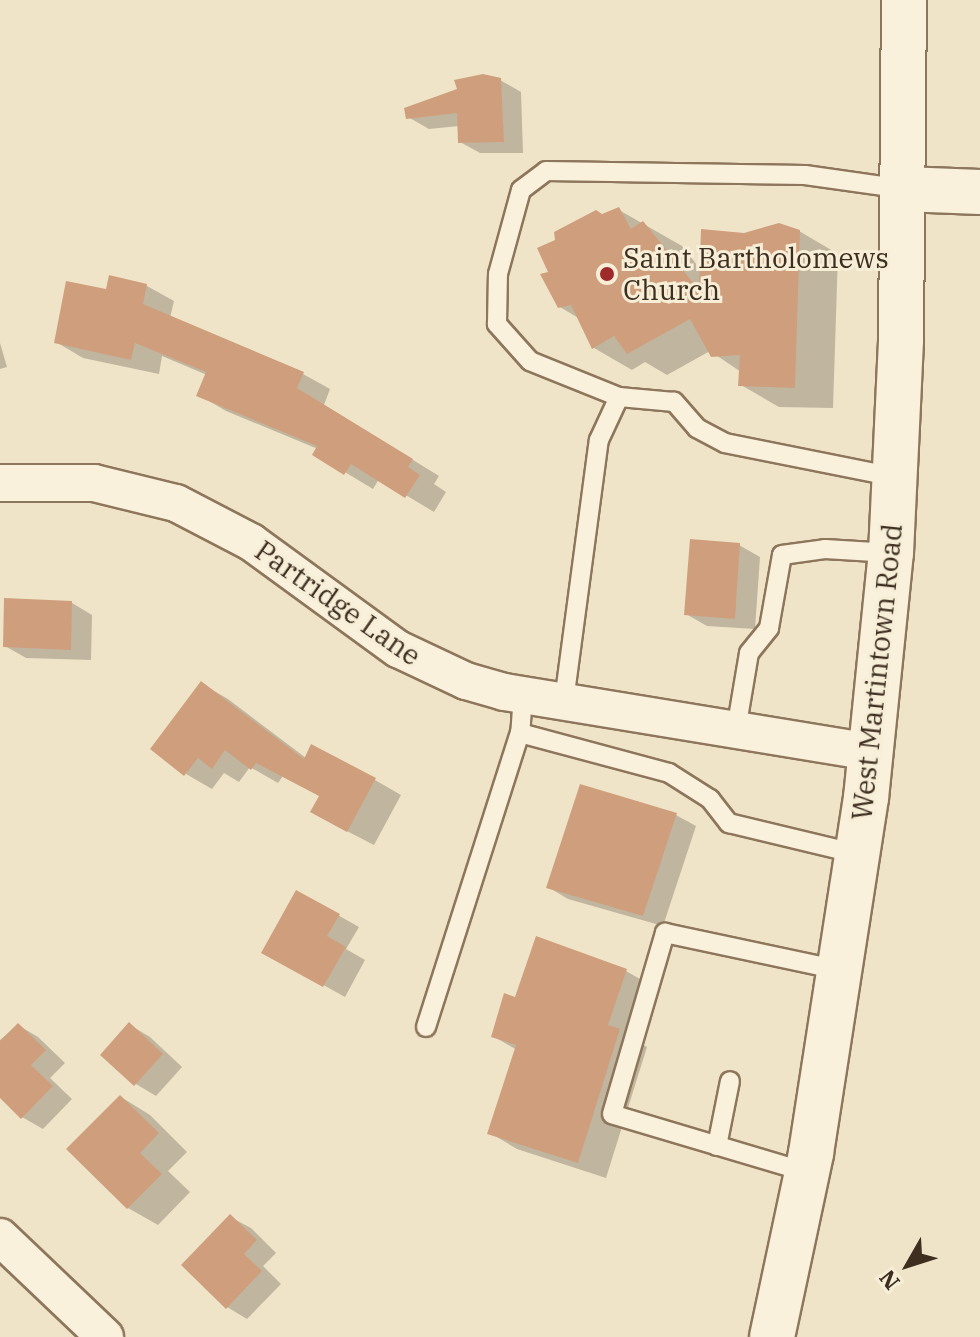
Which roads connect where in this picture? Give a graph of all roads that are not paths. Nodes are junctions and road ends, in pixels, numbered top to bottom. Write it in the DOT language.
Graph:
graph roads {
  1 [pos="904,0"];
  2 [pos="903,189"];
  3 [pos="980,192"];
  4 [pos="619,397"];
  5 [pos="895,477"];
  6 [pos="0,483"];
  7 [pos="891,553"];
  8 [pos="523,694"];
  9 [pos="564,701"];
  10 [pos="736,730"];
  11 [pos="520,733"];
  12 [pos="871,752"];
  13 [pos="858,854"];
  14 [pos="839,970"];
  15 [pos="426,1027"];
  16 [pos="730,1081"];
  17 [pos="717,1146"];
  18 [pos="806,1172"];
  19 [pos="0,1237"];
  20 [pos="105,1337"];
  21 [pos="772,1337"];
  1 -- 2 [label="main road, West Martintown Road"];
  2 -- 3 [label="main road"];
  2 -- 4 [label="lane"];
  2 -- 5 [label="main road, West Martintown Road"];
  4 -- 5 [label="lane"];
  4 -- 9 [label="lane"];
  5 -- 7 [label="main road, West Martintown Road"];
  6 -- 8 [label="street, Partridge Lane"];
  7 -- 10 [label="lane"];
  7 -- 12 [label="main road, West Martintown Road"];
  8 -- 9 [label="street, Partridge Lane"];
  8 -- 11 [label="lane"];
  9 -- 10 [label="street, Partridge Lane"];
  10 -- 12 [label="street, Partridge Lane"];
  11 -- 13 [label="lane"];
  11 -- 15 [label="lane"];
  12 -- 13 [label="main road, West Martintown Road"];
  13 -- 14 [label="main road, West Martintown Road"];
  14 -- 17 [label="lane"];
  14 -- 18 [label="main road, West Martintown Road"];
  16 -- 17 [label="lane"];
  17 -- 18 [label="lane"];
  18 -- 21 [label="main road, West Martintown Road"];
  19 -- 20 [label="street"];
}
